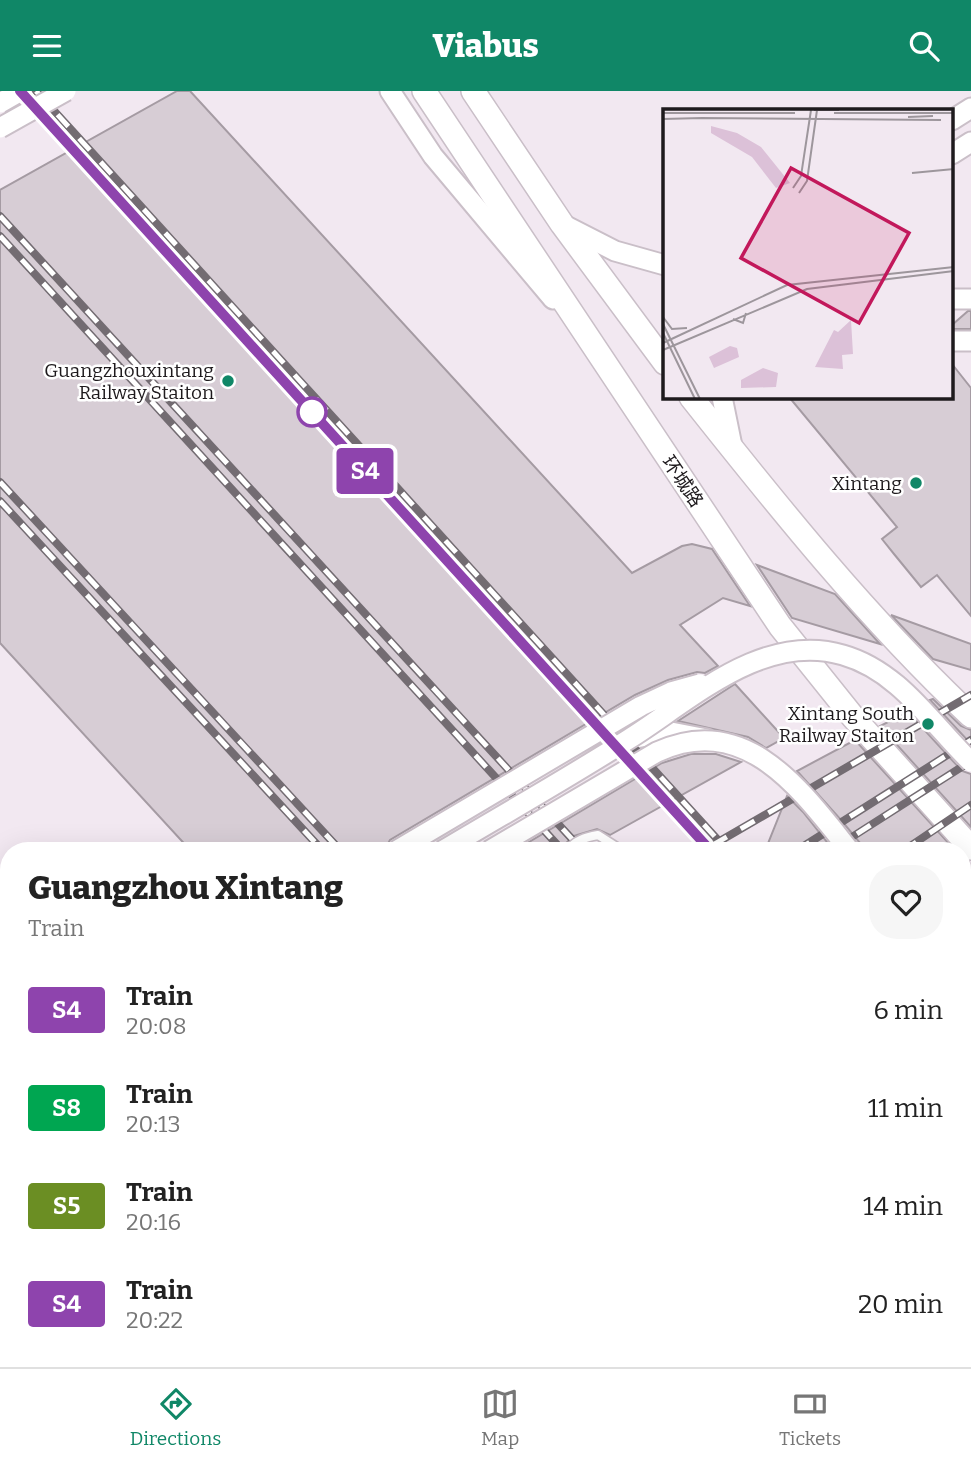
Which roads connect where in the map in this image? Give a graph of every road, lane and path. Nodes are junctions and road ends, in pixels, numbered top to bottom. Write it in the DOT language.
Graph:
graph roads {
  1 [pos="21,91"];
  2 [pos="66,91"];
  3 [pos="390,91"];
  4 [pos="424,91"];
  5 [pos="473,91"];
  6 [pos="0,103"];
  7 [pos="971,108"];
  8 [pos="954,119"];
  9 [pos="0,128"];
  10 [pos="971,142"];
  11 [pos="954,153"];
  12 [pos="562,224"];
  13 [pos="660,264"];
  14 [pos="594,348"];
  15 [pos="663,360"];
  16 [pos="693,399"];
  17 [pos="722,399"];
  18 [pos="734,451"];
  19 [pos="714,680"];
  20 [pos="971,716"];
  21 [pos="630,739"];
  22 [pos="714,742"];
  23 [pos="971,762"];
  24 [pos="933,808"];
  25 [pos="411,842"];
  26 [pos="457,842"];
  27 [pos="504,842"];
  28 [pos="578,842"];
  29 [pos="609,842"];
  30 [pos="842,842"];
  31 [pos="960,842"];
  32 [pos="965,842"];
  1 -- 6 [label="street, bridge"];
  2 -- 9 [label="street, bridge"];
  3 -- 14 [label="street"];
  4 -- 14 [label="main road, 环城路"];
  5 -- 12 [label="main road"];
  7 -- 8 [label="street"];
  10 -- 11 [label="street"];
  12 -- 13 [label="street"];
  12 -- 15 [label="main road"];
  14 -- 24 [label="main road, 环城路"];
  16 -- 18 [label="main road"];
  17 -- 18 [label="street"];
  18 -- 20 [label="main road"];
  19 -- 21 [label="street, bridge"];
  19 -- 23 [label="street, bridge"];
  19 -- 25 [label="street, bridge"];
  21 -- 22 [label="street, bridge"];
  21 -- 26 [label="street, bridge"];
  22 -- 27 [label="street, bridge"];
  22 -- 30 [label="street, bridge"];
  24 -- 31 [label="lane"];
  24 -- 32 [label="main road, 环城路"];
  28 -- 29 [label="lane, bridge"];
}
